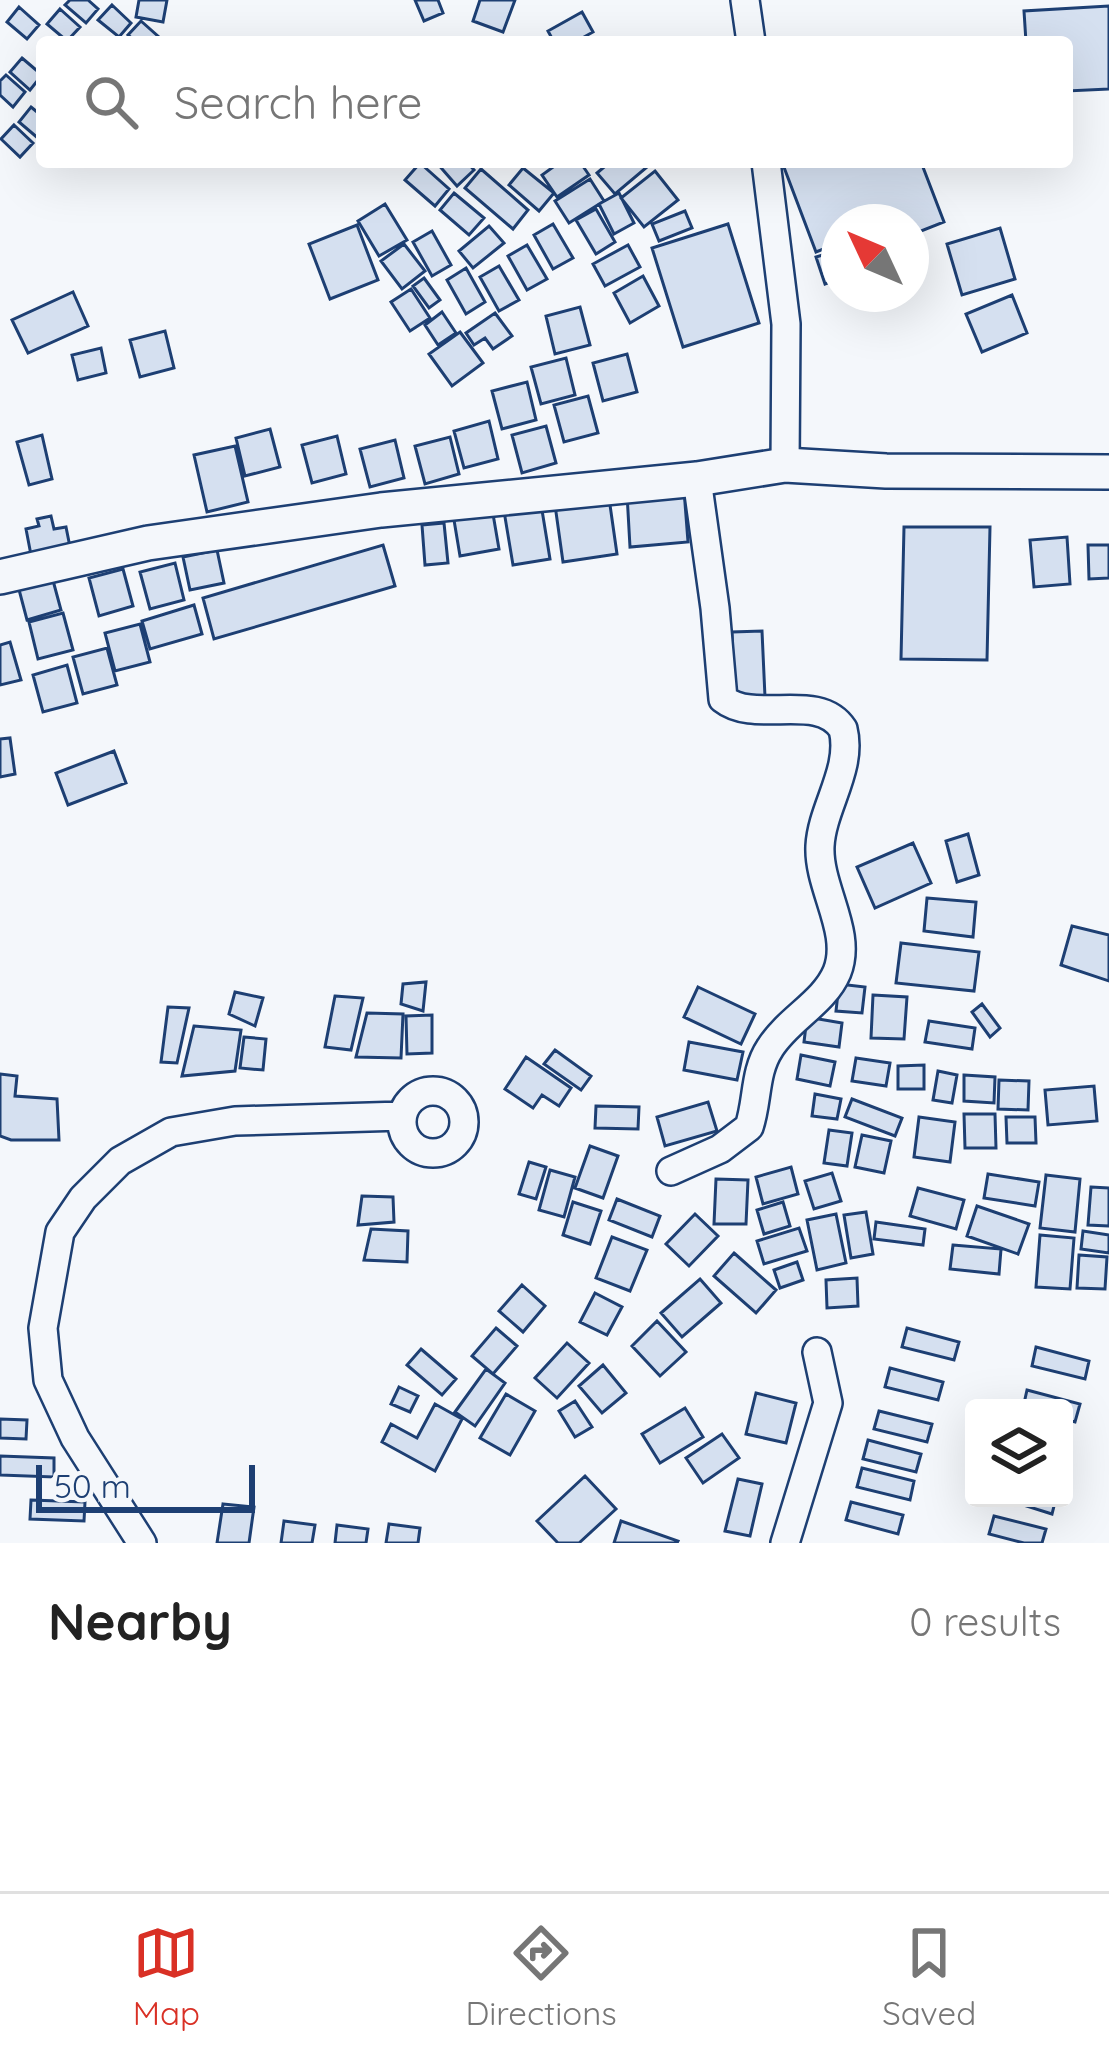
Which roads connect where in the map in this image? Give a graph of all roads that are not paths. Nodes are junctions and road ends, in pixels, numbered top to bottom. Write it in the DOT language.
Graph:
graph roads {
  1 [pos="745,0"];
  2 [pos="750,36"];
  3 [pos="767,168"];
  4 [pos="784,465"];
  5 [pos="1109,472"];
  6 [pos="697,479"];
  7 [pos="0,577"];
  8 [pos="402,1116"];
  9 [pos="671,1171"];
  10 [pos="817,1352"];
  11 [pos="142,1543"];
  12 [pos="785,1543"];
  1 -- 2 [label="street"];
  3 -- 4 [label="street"];
  4 -- 5 [label="street"];
  4 -- 6 [label="street"];
  6 -- 7 [label="street"];
  6 -- 9 [label="street"];
  8 -- 11 [label="street"];
  10 -- 12 [label="street"];
}
